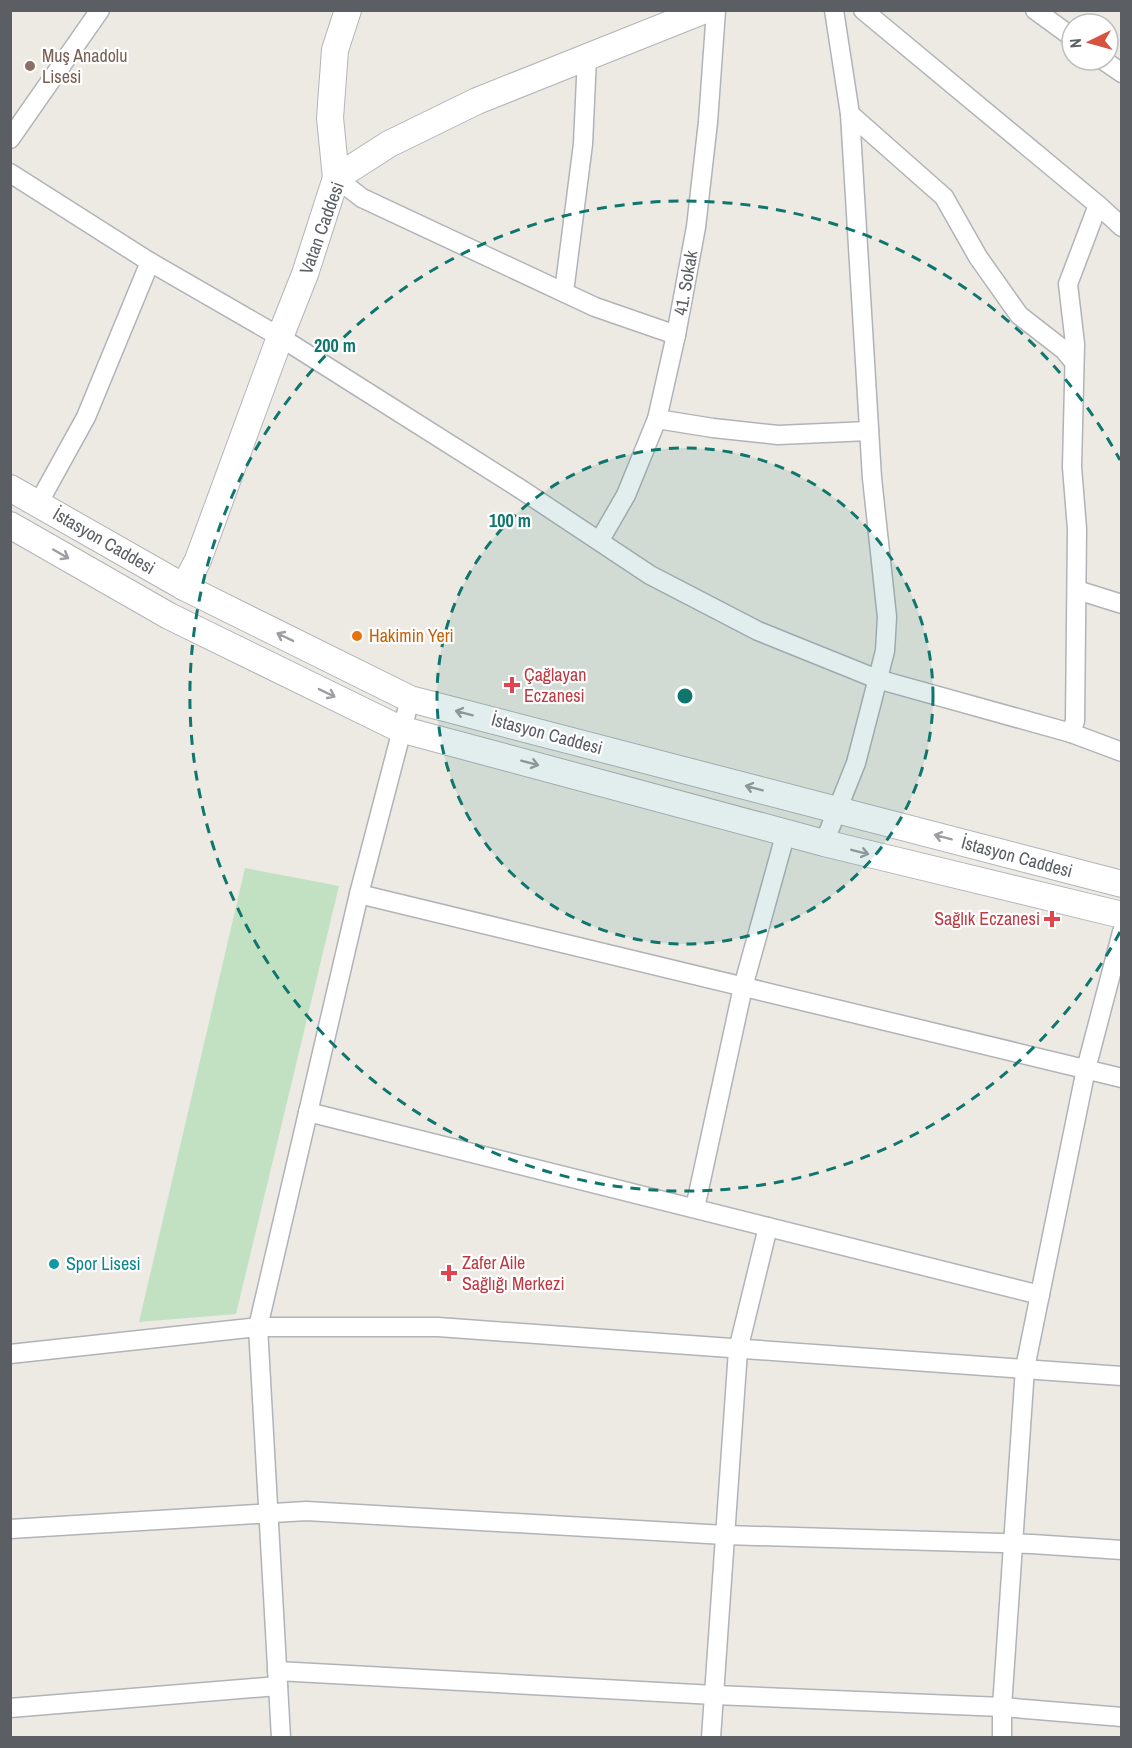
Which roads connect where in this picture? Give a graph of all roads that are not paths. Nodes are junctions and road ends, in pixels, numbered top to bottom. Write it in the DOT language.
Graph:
graph roads {
  1 [pos="100,10"];
  2 [pos="348,10"];
  3 [pos="705,10"];
  4 [pos="716,10"];
  5 [pos="834,10"];
  6 [pos="863,10"];
  7 [pos="1035,10"];
  8 [pos="1060,28"];
  9 [pos="587,57"];
  10 [pos="850,114"];
  11 [pos="10,138"];
  12 [pos="10,173"];
  13 [pos="336,178"];
  14 [pos="1098,205"];
  15 [pos="1122,227"];
  16 [pos="150,262"];
  17 [pos="564,292"];
  18 [pos="676,335"];
  19 [pos="280,337"];
  20 [pos="1074,362"];
  21 [pos="657,419"];
  22 [pos="869,431"];
  23 [pos="10,488"];
  24 [pos="38,504"];
  25 [pos="10,525"];
  26 [pos="600,540"];
  27 [pos="184,587"];
  28 [pos="1077,590"];
  29 [pos="1122,604"];
  30 [pos="877,679"];
  31 [pos="410,699"];
  32 [pos="400,729"];
  33 [pos="1071,733"];
  34 [pos="1122,752"];
  35 [pos="837,809"];
  36 [pos="786,832"];
  37 [pos="824,843"];
  38 [pos="1122,884"];
  39 [pos="359,894"];
  40 [pos="1122,915"];
  41 [pos="1122,932"];
  42 [pos="743,987"];
  43 [pos="1086,1070"];
  44 [pos="1122,1078"];
  45 [pos="308,1112"];
  46 [pos="695,1208"];
  47 [pos="768,1227"];
  48 [pos="1040,1295"];
  49 [pos="258,1327"];
  50 [pos="738,1350"];
  51 [pos="10,1354"];
  52 [pos="1025,1368"];
  53 [pos="1122,1376"];
  54 [pos="268,1515"];
  55 [pos="10,1529"];
  56 [pos="725,1534"];
  57 [pos="1013,1544"];
  58 [pos="1122,1550"];
  59 [pos="277,1678"];
  60 [pos="714,1695"];
  61 [pos="1002,1707"];
  62 [pos="10,1708"];
  63 [pos="1122,1717"];
  64 [pos="280,1737"];
  65 [pos="711,1737"];
  66 [pos="1002,1737"];
  1 -- 11 [label="street"];
  2 -- 13 [label="main road"];
  3 -- 9 [label="main road, Vatan Caddesi"];
  4 -- 18 [label="street, 41. Sokak"];
  5 -- 10 [label="street"];
  6 -- 14 [label="street"];
  7 -- 8 [label="street"];
  9 -- 13 [label="main road, Vatan Caddesi"];
  9 -- 17 [label="street"];
  10 -- 20 [label="street"];
  10 -- 22 [label="street"];
  12 -- 16 [label="street"];
  13 -- 17 [label="street"];
  13 -- 19 [label="main road, Vatan Caddesi"];
  14 -- 15 [label="street"];
  14 -- 20 [label="street"];
  16 -- 19 [label="street"];
  16 -- 24 [label="street"];
  17 -- 18 [label="street"];
  18 -- 21 [label="street, 41. Sokak"];
  19 -- 26 [label="street"];
  19 -- 27 [label="main road, Vatan Caddesi"];
  20 -- 28 [label="street"];
  21 -- 22 [label="street"];
  21 -- 26 [label="street, 41. Sokak"];
  22 -- 30 [label="street"];
  23 -- 24 [label="main road, İstasyon Caddesi"];
  24 -- 27 [label="main road, İstasyon Caddesi"];
  25 -- 32 [label="main road, İstasyon Caddesi, one-way"];
  26 -- 30 [label="street"];
  31 -- 27 [label="main road, İstasyon Caddesi, one-way"];
  28 -- 29 [label="street"];
  28 -- 33 [label="street"];
  30 -- 33 [label="street"];
  30 -- 35 [label="street"];
  31 -- 32 [label="street"];
  35 -- 31 [label="main road, İstasyon Caddesi, one-way"];
  32 -- 36 [label="main road, İstasyon Caddesi, one-way"];
  32 -- 39 [label="street"];
  33 -- 34 [label="street"];
  35 -- 37 [label="street"];
  38 -- 35 [label="main road, İstasyon Caddesi, one-way"];
  36 -- 37 [label="main road, İstasyon Caddesi"];
  36 -- 42 [label="street"];
  37 -- 40 [label="main road, İstasyon Caddesi, one-way"];
  39 -- 42 [label="street"];
  39 -- 45 [label="street"];
  41 -- 43 [label="street"];
  42 -- 43 [label="street"];
  42 -- 46 [label="street"];
  43 -- 44 [label="street"];
  43 -- 48 [label="street"];
  45 -- 46 [label="street"];
  45 -- 49 [label="street"];
  46 -- 47 [label="street"];
  47 -- 48 [label="street"];
  47 -- 50 [label="street"];
  48 -- 52 [label="street"];
  49 -- 50 [label="street"];
  49 -- 51 [label="street"];
  49 -- 54 [label="street"];
  50 -- 52 [label="street"];
  50 -- 56 [label="street"];
  52 -- 53 [label="street"];
  52 -- 57 [label="street"];
  54 -- 55 [label="street"];
  54 -- 56 [label="street"];
  54 -- 59 [label="street"];
  56 -- 57 [label="street"];
  56 -- 60 [label="street"];
  57 -- 58 [label="street"];
  57 -- 61 [label="street"];
  59 -- 60 [label="street"];
  59 -- 62 [label="street"];
  59 -- 64 [label="street"];
  60 -- 61 [label="street"];
  60 -- 65 [label="street"];
  61 -- 63 [label="street"];
  61 -- 66 [label="street"];
}
